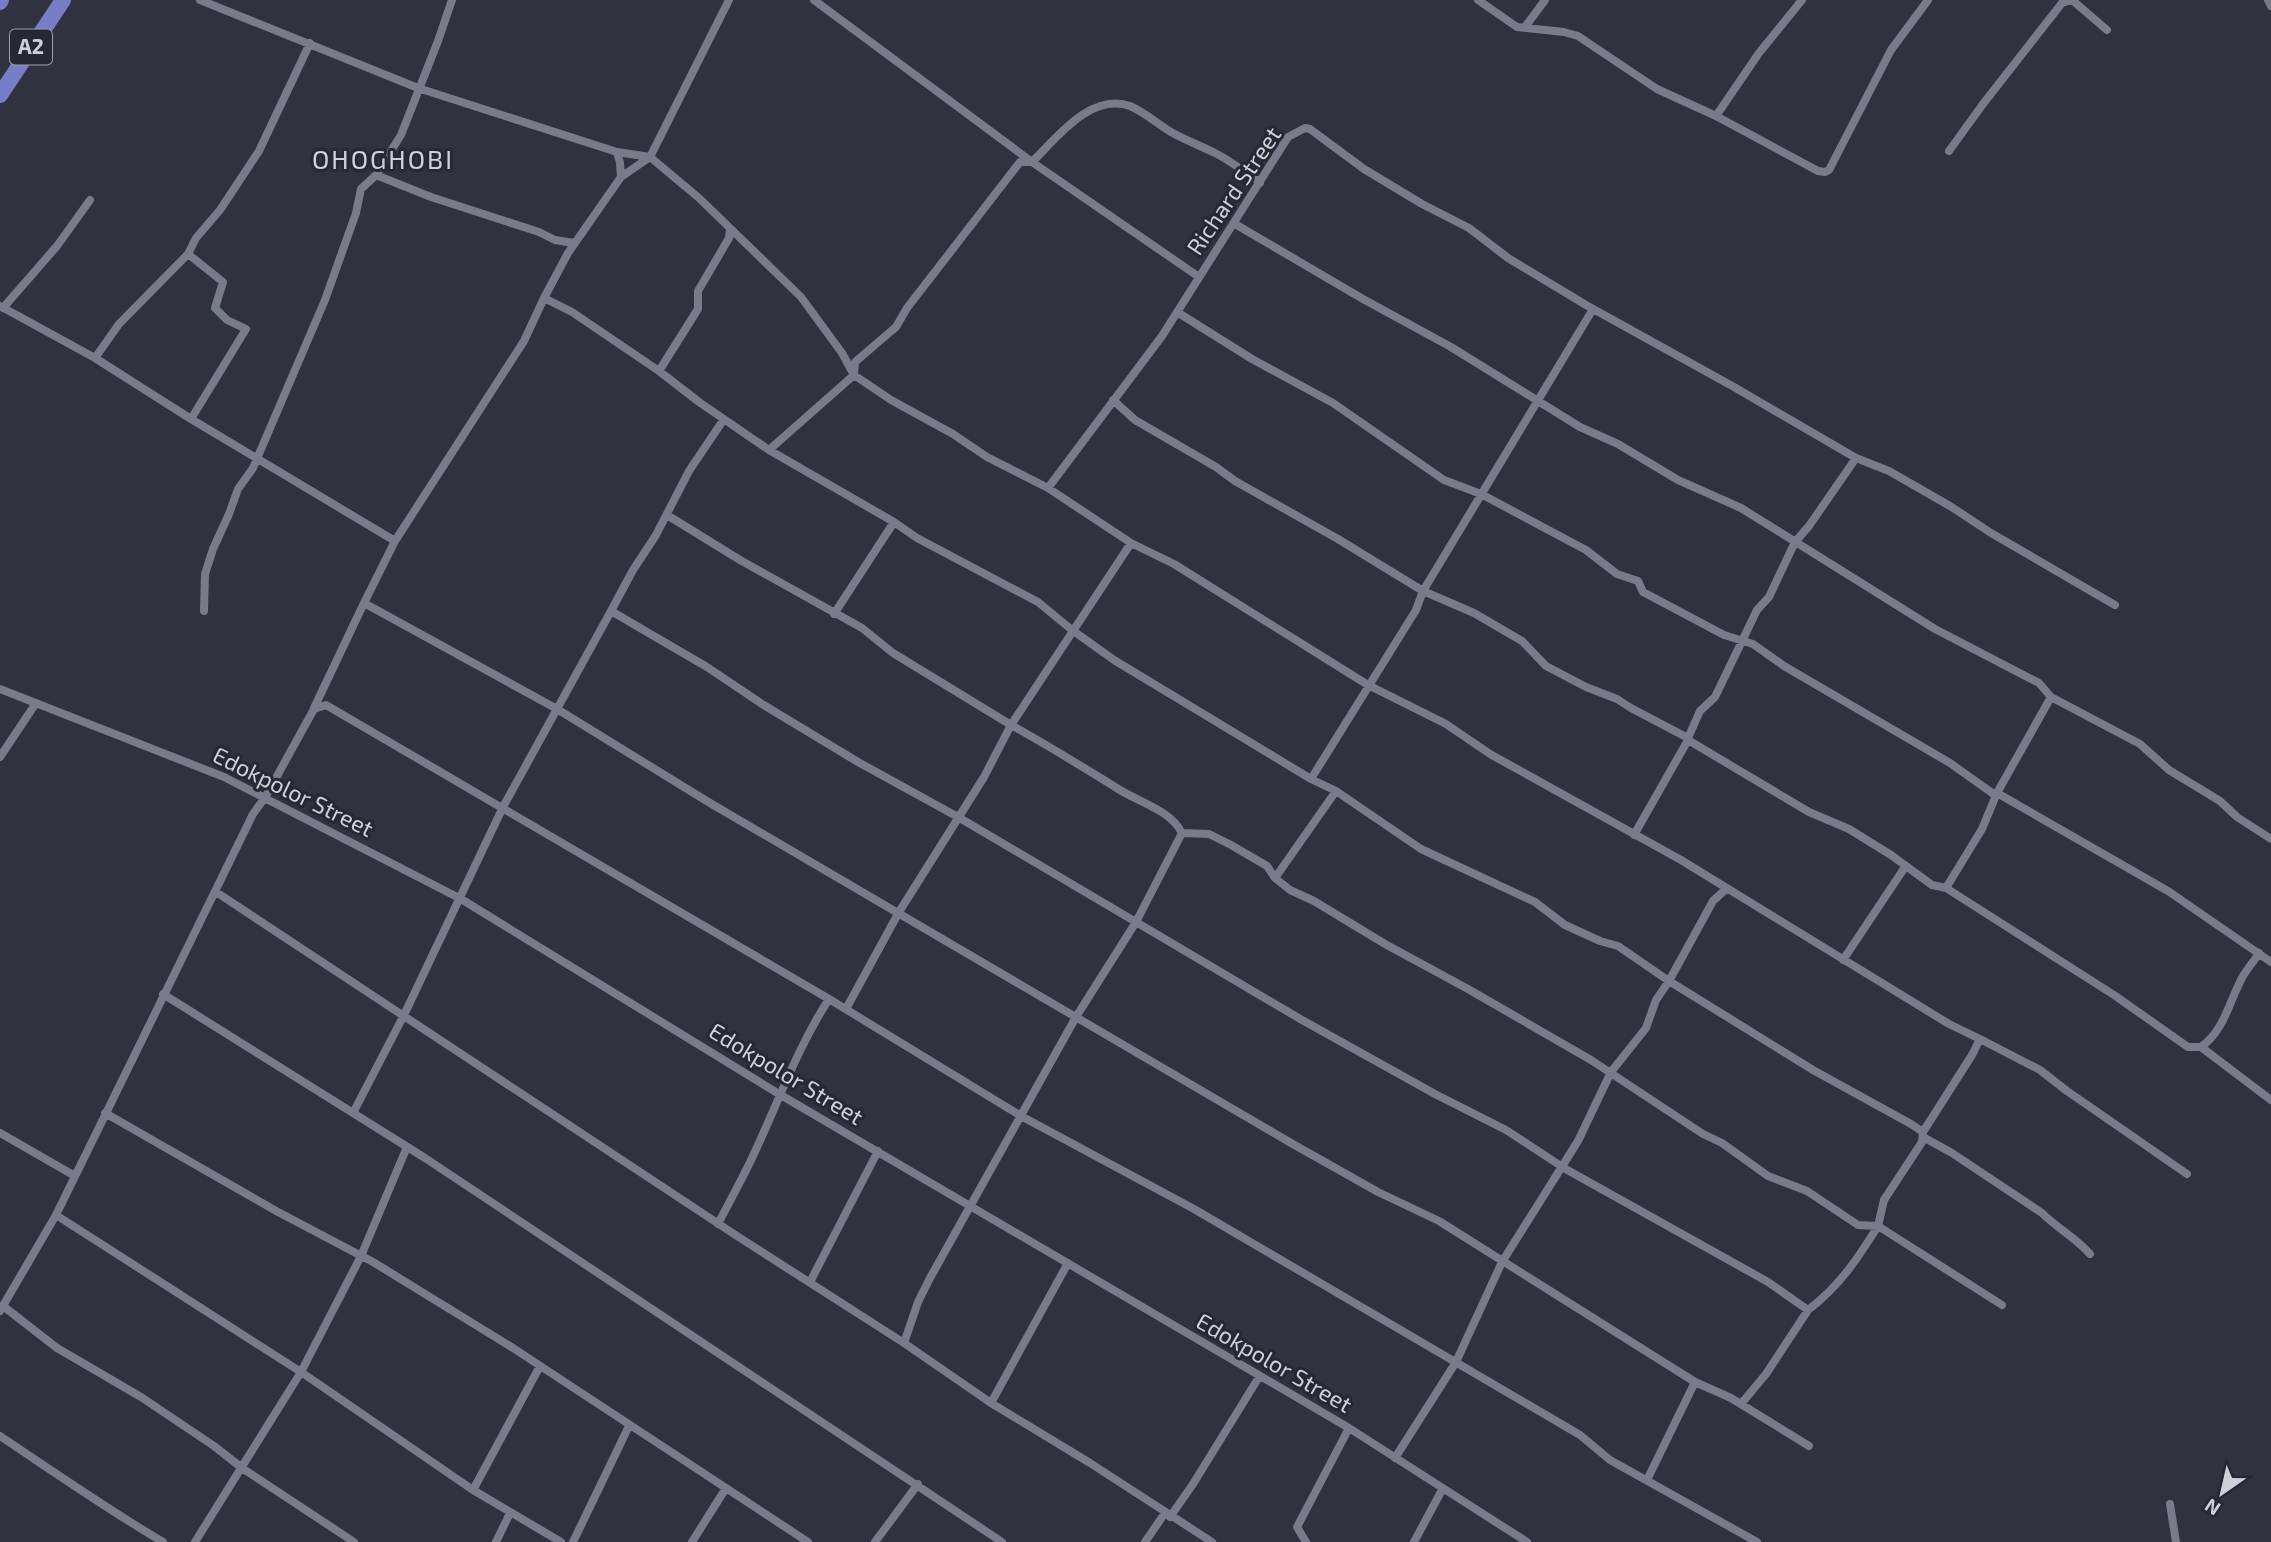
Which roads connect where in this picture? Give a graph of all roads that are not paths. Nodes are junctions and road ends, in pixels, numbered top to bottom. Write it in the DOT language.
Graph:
graph roads {
  1 [pos="63,0"];
  2 [pos="200,0"];
  3 [pos="452,0"];
  4 [pos="729,0"];
  5 [pos="814,0"];
  6 [pos="1478,0"];
  7 [pos="1545,0"];
  8 [pos="1802,0"];
  9 [pos="1928,0"];
  10 [pos="2071,0"];
  11 [pos="2268,0"];
  12 [pos="2271,6"];
  13 [pos="1525,27"];
  14 [pos="2107,30"];
  15 [pos="310,43"];
  16 [pos="418,88"];
  17 [pos="0,95"];
  18 [pos="1716,116"];
  19 [pos="1949,151"];
  20 [pos="617,152"];
  21 [pos="650,157"];
  22 [pos="1032,162"];
  23 [pos="376,175"];
  24 [pos="621,177"];
  25 [pos="1260,183"];
  26 [pos="90,200"];
  27 [pos="1235,224"];
  28 [pos="730,229"];
  29 [pos="574,243"];
  30 [pos="188,254"];
  31 [pos="1199,277"];
  32 [pos="544,298"];
  33 [pos="1,307"];
  34 [pos="1592,309"];
  35 [pos="1177,312"];
  36 [pos="95,358"];
  37 [pos="659,371"];
  38 [pos="854,375"];
  39 [pos="1113,400"];
  40 [pos="1537,402"];
  41 [pos="191,419"];
  42 [pos="724,419"];
  43 [pos="769,450"];
  44 [pos="257,456"];
  45 [pos="1856,458"];
  46 [pos="1048,488"];
  47 [pos="1481,494"];
  48 [pos="667,515"];
  49 [pos="894,522"];
  50 [pos="395,541"];
  51 [pos="1131,542"];
  52 [pos="1795,542"];
  53 [pos="1423,592"];
  54 [pos="364,603"];
  55 [pos="2115,605"];
  56 [pos="204,611"];
  57 [pos="611,611"];
  58 [pos="834,614"];
  59 [pos="1072,630"];
  60 [pos="1742,640"];
  61 [pos="1368,685"];
  62 [pos="0,689"];
  63 [pos="2052,697"];
  64 [pos="36,703"];
  65 [pos="314,708"];
  66 [pos="557,709"];
  67 [pos="1011,725"];
  68 [pos="1688,739"];
  69 [pos="0,757"];
  70 [pos="1311,779"];
  71 [pos="1336,791"];
  72 [pos="1996,794"];
  73 [pos="266,796"];
  74 [pos="503,807"];
  75 [pos="958,817"];
  76 [pos="1182,833"];
  77 [pos="1634,835"];
  78 [pos="2271,839"];
  79 [pos="1905,867"];
  80 [pos="1275,878"];
  81 [pos="1946,888"];
  82 [pos="1726,889"];
  83 [pos="216,892"];
  84 [pos="461,899"];
  85 [pos="899,912"];
  86 [pos="1136,922"];
  87 [pos="2259,953"];
  88 [pos="1843,960"];
  89 [pos="2271,962"];
  90 [pos="1670,981"];
  91 [pos="163,994"];
  92 [pos="829,999"];
  93 [pos="846,1009"];
  94 [pos="404,1015"];
  95 [pos="1076,1017"];
  96 [pos="1980,1039"];
  97 [pos="2201,1047"];
  98 [pos="1611,1072"];
  99 [pos="779,1094"];
  100 [pos="2271,1100"];
  101 [pos="354,1112"];
  102 [pos="106,1114"];
  103 [pos="1021,1116"];
  104 [pos="0,1132"];
  105 [pos="1923,1135"];
  106 [pos="407,1147"];
  107 [pos="878,1151"];
  108 [pos="1562,1167"];
  109 [pos="2186,1174"];
  110 [pos="75,1177"];
  111 [pos="972,1206"];
  112 [pos="56,1215"];
  113 [pos="718,1224"];
  114 [pos="1878,1226"];
  115 [pos="2090,1254"];
  116 [pos="361,1256"];
  117 [pos="1502,1262"];
  118 [pos="1068,1263"];
  119 [pos="810,1282"];
  120 [pos="2002,1305"];
  121 [pos="1,1309"];
  122 [pos="1808,1310"];
  123 [pos="904,1343"];
  124 [pos="1456,1362"];
  125 [pos="540,1366"];
  126 [pos="301,1372"];
  127 [pos="1259,1377"];
  128 [pos="1695,1382"];
  129 [pos="991,1403"];
  130 [pos="1741,1404"];
  131 [pos="629,1426"];
  132 [pos="1349,1429"];
  133 [pos="0,1436"];
  134 [pos="1809,1446"];
  135 [pos="1395,1458"];
  136 [pos="242,1468"];
  137 [pos="1647,1480"];
  138 [pos="918,1485"];
  139 [pos="726,1488"];
  140 [pos="1443,1488"];
  141 [pos="473,1490"];
  142 [pos="2170,1504"];
  143 [pos="510,1513"];
  144 [pos="1168,1515"];
  145 [pos="163,1542"];
  146 [pos="195,1542"];
  147 [pos="354,1542"];
  148 [pos="496,1542"];
  149 [pos="561,1542"];
  150 [pos="573,1542"];
  151 [pos="692,1542"];
  152 [pos="808,1542"];
  153 [pos="875,1542"];
  154 [pos="1002,1542"];
  155 [pos="1145,1542"];
  156 [pos="1212,1542"];
  157 [pos="1306,1542"];
  158 [pos="1414,1542"];
  159 [pos="1527,1542"];
  160 [pos="1757,1542"];
  161 [pos="2176,1542"];
  1 -- 17 [label="highway, A2"];
  2 -- 15 [label="street"];
  3 -- 16 [label="street"];
  4 -- 21 [label="street"];
  5 -- 22 [label="street"];
  6 -- 13 [label="street"];
  7 -- 13 [label="street"];
  8 -- 18 [label="street"];
  9 -- 18 [label="street"];
  10 -- 14 [label="street"];
  10 -- 19 [label="street"];
  11 -- 12 [label="street"];
  13 -- 18 [label="street"];
  15 -- 16 [label="street"];
  15 -- 30 [label="street"];
  16 -- 20 [label="street"];
  16 -- 23 [label="street"];
  20 -- 21 [label="street"];
  20 -- 24 [label="street"];
  21 -- 24 [label="street"];
  21 -- 28 [label="street"];
  22 -- 25 [label="street"];
  22 -- 31 [label="street"];
  22 -- 38 [label="street"];
  23 -- 29 [label="street"];
  23 -- 44 [label="street"];
  24 -- 29 [label="street"];
  25 -- 27 [label="street, Richard Street"];
  25 -- 34 [label="street, Richard Street"];
  26 -- 33 [label="street"];
  27 -- 31 [label="street, Richard Street"];
  27 -- 40 [label="street"];
  28 -- 37 [label="street"];
  28 -- 38 [label="street"];
  29 -- 32 [label="street"];
  30 -- 36 [label="street"];
  30 -- 41 [label="street"];
  31 -- 35 [label="street, Richard Street"];
  32 -- 37 [label="street"];
  32 -- 50 [label="street"];
  33 -- 36 [label="street"];
  34 -- 40 [label="street"];
  34 -- 45 [label="street"];
  35 -- 39 [label="street, Richard Street"];
  35 -- 47 [label="street"];
  36 -- 41 [label="street"];
  37 -- 42 [label="street"];
  38 -- 43 [label="street"];
  38 -- 46 [label="street"];
  39 -- 46 [label="street, Richard Street"];
  39 -- 53 [label="street"];
  40 -- 47 [label="street"];
  40 -- 52 [label="street"];
  41 -- 44 [label="street"];
  42 -- 43 [label="street"];
  42 -- 48 [label="street"];
  43 -- 49 [label="street"];
  44 -- 50 [label="street"];
  44 -- 56 [label="street"];
  45 -- 52 [label="street"];
  45 -- 55 [label="street"];
  46 -- 51 [label="street"];
  47 -- 53 [label="street"];
  47 -- 60 [label="street"];
  48 -- 57 [label="street"];
  48 -- 58 [label="street"];
  49 -- 58 [label="street"];
  49 -- 59 [label="street"];
  50 -- 54 [label="street"];
  51 -- 59 [label="street"];
  51 -- 61 [label="street"];
  52 -- 60 [label="street"];
  52 -- 63 [label="street"];
  53 -- 61 [label="street"];
  53 -- 68 [label="street"];
  54 -- 65 [label="street"];
  54 -- 66 [label="street"];
  57 -- 66 [label="street"];
  57 -- 75 [label="street"];
  58 -- 67 [label="street"];
  59 -- 67 [label="street"];
  59 -- 70 [label="street"];
  60 -- 68 [label="street"];
  60 -- 72 [label="street"];
  61 -- 70 [label="street"];
  61 -- 77 [label="street"];
  62 -- 64 [label="street, Edokpolor Street"];
  63 -- 72 [label="street"];
  63 -- 78 [label="street"];
  64 -- 69 [label="street"];
  64 -- 73 [label="street, Edokpolor Street"];
  65 -- 73 [label="street"];
  65 -- 74 [label="street"];
  66 -- 74 [label="street"];
  66 -- 85 [label="street"];
  67 -- 75 [label="street"];
  67 -- 76 [label="street"];
  68 -- 77 [label="street"];
  68 -- 79 [label="street"];
  70 -- 71 [label="street"];
  71 -- 80 [label="street"];
  71 -- 90 [label="street"];
  72 -- 81 [label="street"];
  72 -- 87 [label="street"];
  73 -- 83 [label="street"];
  73 -- 84 [label="street, Edokpolor Street"];
  74 -- 84 [label="street"];
  74 -- 92 [label="street"];
  75 -- 85 [label="street"];
  75 -- 86 [label="street"];
  76 -- 80 [label="street"];
  76 -- 86 [label="street"];
  77 -- 82 [label="street"];
  79 -- 81 [label="street"];
  79 -- 88 [label="street"];
  80 -- 98 [label="street"];
  81 -- 97 [label="street"];
  82 -- 88 [label="street"];
  82 -- 90 [label="street"];
  83 -- 91 [label="street"];
  83 -- 94 [label="street"];
  84 -- 94 [label="street"];
  84 -- 99 [label="street, Edokpolor Street"];
  85 -- 93 [label="street"];
  85 -- 95 [label="street"];
  86 -- 95 [label="street"];
  86 -- 108 [label="street"];
  87 -- 89 [label="street"];
  87 -- 97 [label="street"];
  88 -- 96 [label="street"];
  90 -- 98 [label="street"];
  90 -- 105 [label="street"];
  91 -- 101 [label="street"];
  91 -- 102 [label="street"];
  92 -- 93 [label="street"];
  92 -- 99 [label="street"];
  93 -- 103 [label="street"];
  94 -- 101 [label="street"];
  94 -- 113 [label="street"];
  95 -- 103 [label="street"];
  95 -- 117 [label="street"];
  96 -- 105 [label="street"];
  96 -- 109 [label="street"];
  97 -- 100 [label="street"];
  98 -- 108 [label="street"];
  98 -- 114 [label="street"];
  99 -- 107 [label="street, Edokpolor Street"];
  99 -- 113 [label="street"];
  101 -- 106 [label="street"];
  102 -- 110 [label="street"];
  102 -- 116 [label="street"];
  103 -- 111 [label="street"];
  103 -- 124 [label="street"];
  104 -- 110 [label="street"];
  105 -- 114 [label="street"];
  105 -- 115 [label="street"];
  106 -- 116 [label="street"];
  106 -- 138 [label="street"];
  107 -- 111 [label="street, Edokpolor Street"];
  107 -- 119 [label="street"];
  108 -- 117 [label="street"];
  108 -- 122 [label="street"];
  110 -- 112 [label="street"];
  111 -- 118 [label="street, Edokpolor Street"];
  111 -- 123 [label="street"];
  112 -- 121 [label="street"];
  112 -- 126 [label="street"];
  113 -- 119 [label="street"];
  114 -- 120 [label="street"];
  114 -- 122 [label="street"];
  116 -- 125 [label="street"];
  116 -- 126 [label="street"];
  117 -- 124 [label="street"];
  117 -- 128 [label="street"];
  118 -- 127 [label="street, Edokpolor Street"];
  118 -- 129 [label="street"];
  119 -- 123 [label="street"];
  121 -- 136 [label="street"];
  122 -- 130 [label="street"];
  123 -- 129 [label="street"];
  124 -- 135 [label="street"];
  124 -- 137 [label="street"];
  125 -- 131 [label="street"];
  125 -- 141 [label="street"];
  126 -- 136 [label="street"];
  126 -- 141 [label="street"];
  127 -- 132 [label="street, Edokpolor Street"];
  127 -- 144 [label="street"];
  128 -- 130 [label="street"];
  128 -- 137 [label="street"];
  129 -- 144 [label="street"];
  130 -- 134 [label="street"];
  131 -- 139 [label="street"];
  131 -- 150 [label="street"];
  132 -- 135 [label="street, Edokpolor Street"];
  132 -- 157 [label="street"];
  133 -- 145 [label="street"];
  135 -- 140 [label="street, Edokpolor Street"];
  136 -- 146 [label="street"];
  136 -- 147 [label="street"];
  137 -- 160 [label="street"];
  138 -- 153 [label="street"];
  138 -- 154 [label="street"];
  139 -- 151 [label="street"];
  139 -- 152 [label="street"];
  140 -- 158 [label="street"];
  140 -- 159 [label="street, Edokpolor Street"];
  141 -- 143 [label="street"];
  142 -- 161 [label="street"];
  143 -- 148 [label="street"];
  143 -- 149 [label="street"];
  144 -- 155 [label="street"];
  144 -- 156 [label="street"];
}
